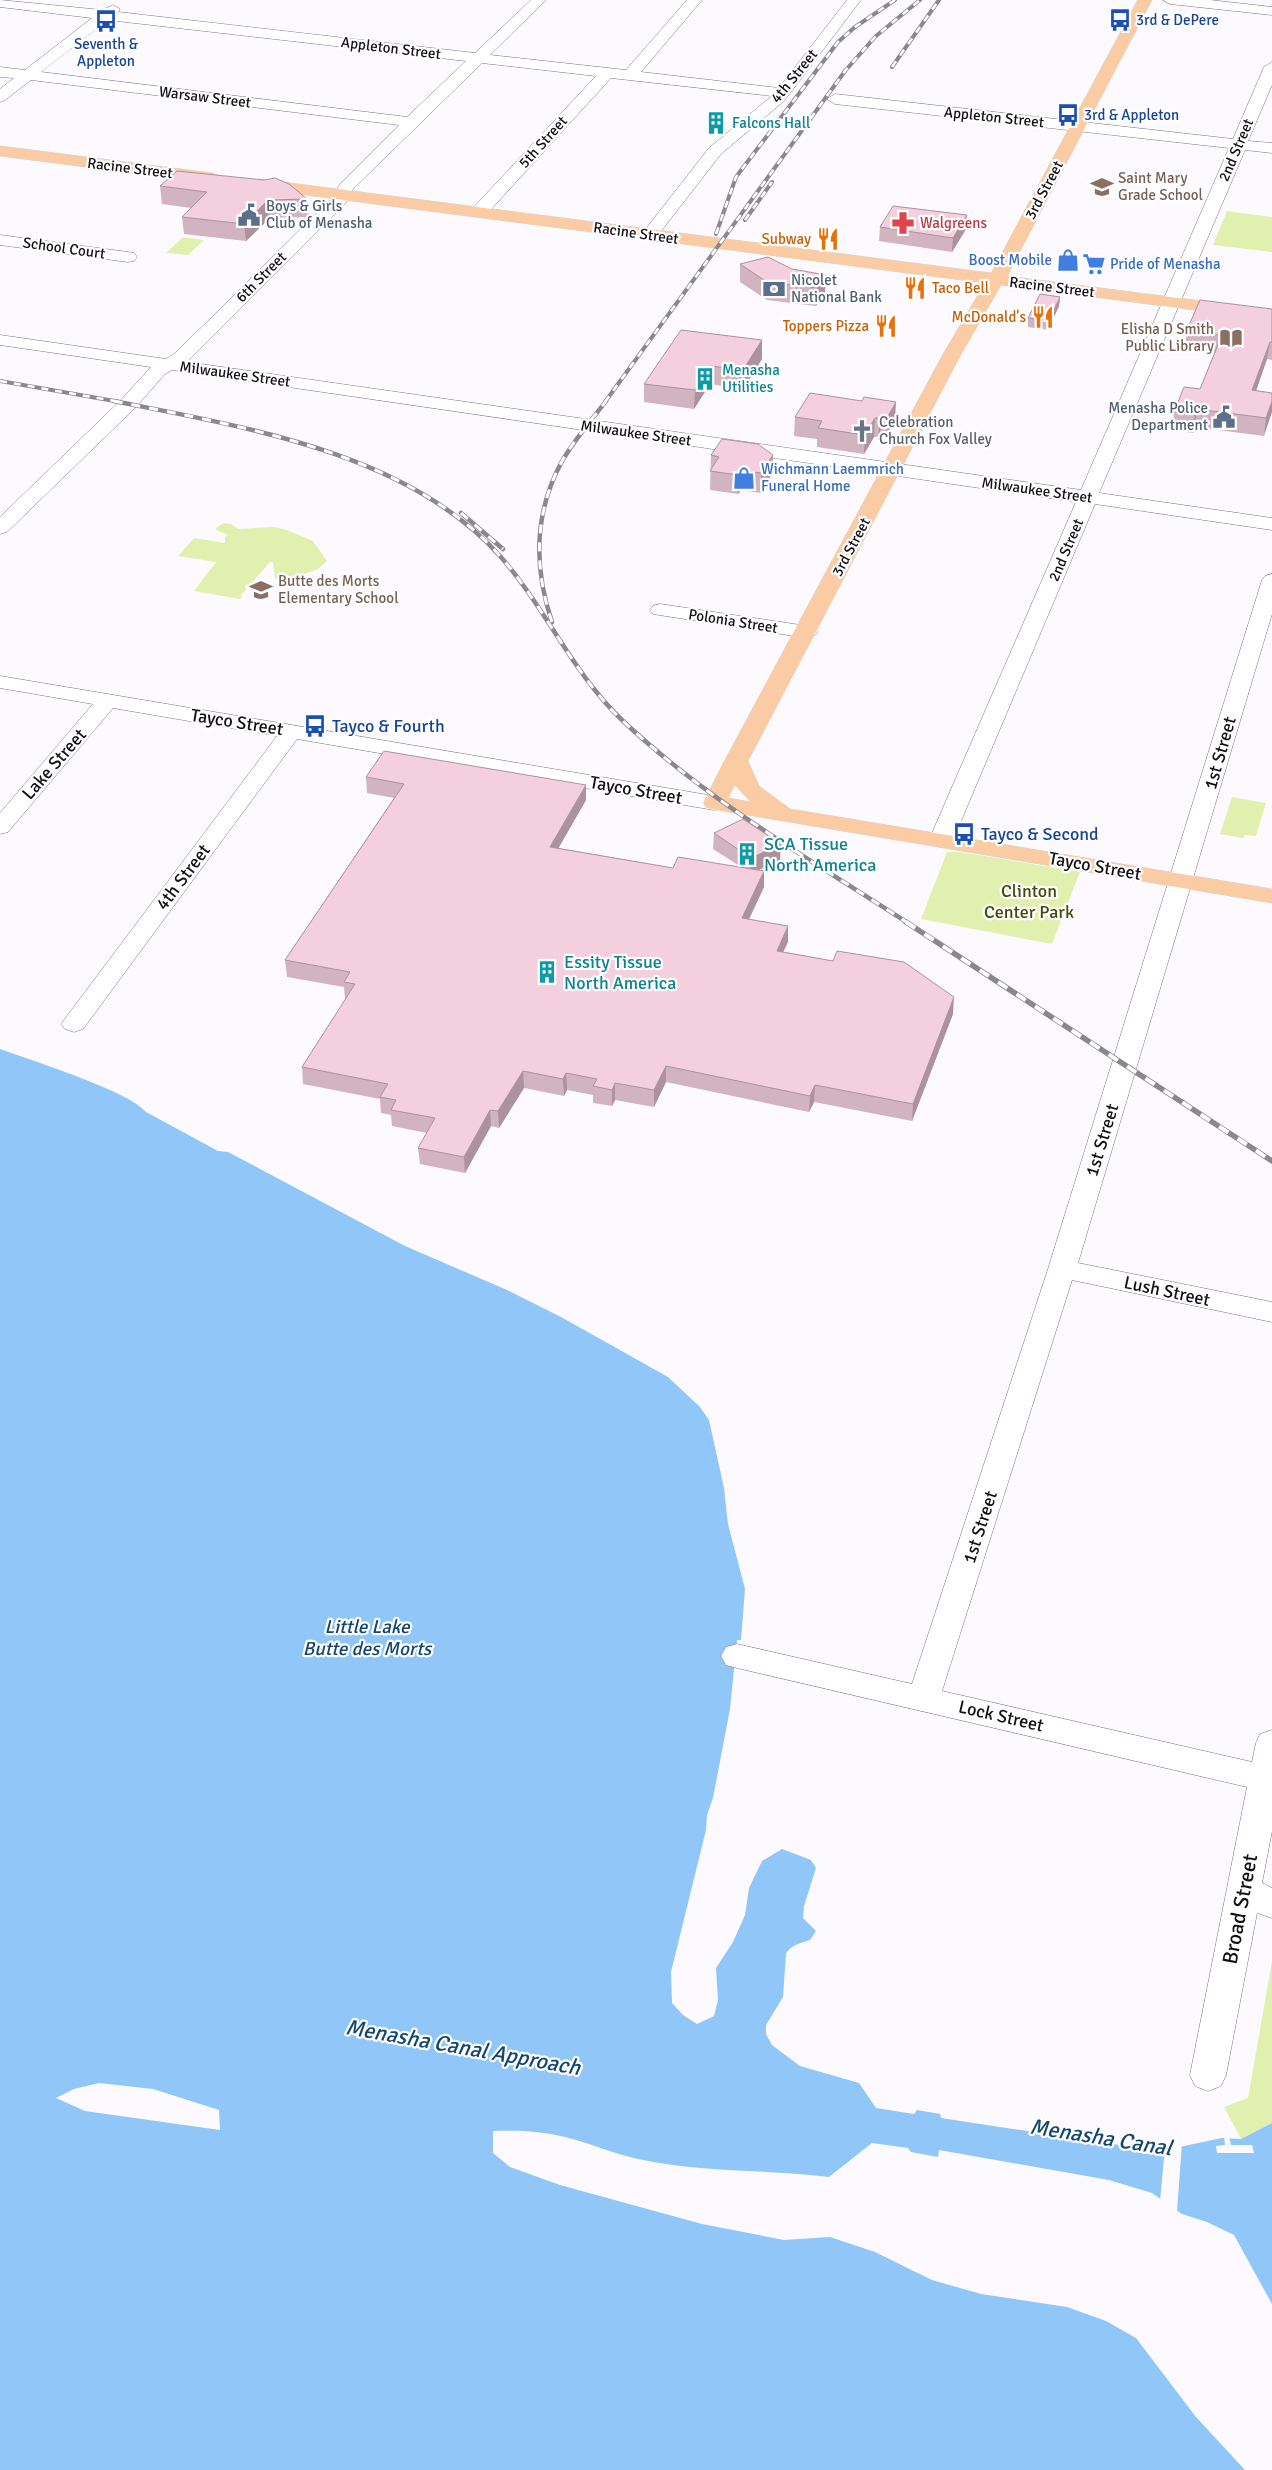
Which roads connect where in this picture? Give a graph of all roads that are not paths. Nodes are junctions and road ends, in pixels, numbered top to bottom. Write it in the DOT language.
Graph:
graph roads {
  1 [pos="125,0"];
  2 [pos="520,0"];
  3 [pos="695,0"];
  4 [pos="854,0"];
  5 [pos="1145,0"];
  6 [pos="1170,0"];
  7 [pos="538,1"];
  8 [pos="0,2"];
  9 [pos="1272,11"];
  10 [pos="106,15"];
  11 [pos="478,58"];
  12 [pos="1272,66"];
  13 [pos="0,72"];
  14 [pos="607,73"];
  15 [pos="28,75"];
  16 [pos="629,76"];
  17 [pos="783,93"];
  18 [pos="0,97"];
  19 [pos="835,99"];
  20 [pos="411,122"];
  21 [pos="1077,126"];
  22 [pos="1239,144"];
  23 [pos="1272,148"];
  24 [pos="0,151"];
  25 [pos="227,180"];
  26 [pos="246,182"];
  27 [pos="341,195"];
  28 [pos="479,212"];
  29 [pos="649,235"];
  30 [pos="0,240"];
  31 [pos="1013,248"];
  32 [pos="128,257"];
  33 [pos="928,272"];
  34 [pos="995,280"];
  35 [pos="1172,302"];
  36 [pos="977,311"];
  37 [pos="1272,315"];
  38 [pos="0,340"];
  39 [pos="170,364"];
  40 [pos="892,469"];
  41 [pos="1089,497"];
  42 [pos="1272,524"];
  43 [pos="0,528"];
  44 [pos="1272,580"];
  45 [pos="660,610"];
  46 [pos="807,632"];
  47 [pos="0,682"];
  48 [pos="108,700"];
  49 [pos="292,731"];
  50 [pos="736,760"];
  51 [pos="714,803"];
  52 [pos="788,815"];
  53 [pos="0,827"];
  54 [pos="941,840"];
  55 [pos="1182,880"];
  56 [pos="1272,896"];
  57 [pos="74,1024"];
  58 [pos="1062,1269"];
  59 [pos="1272,1312"];
  60 [pos="737,1656"];
  61 [pos="924,1698"];
  62 [pos="1272,1743"];
  63 [pos="1265,1778"];
  64 [pos="1258,1897"];
  65 [pos="1208,2076"];
  1 -- 10 [label="street"];
  2 -- 7 [label="street"];
  3 -- 16 [label="street"];
  4 -- 17 [label="street, 4th Street"];
  5 -- 21 [label="main road, 3rd Street"];
  6 -- 9 [label="street"];
  7 -- 11 [label="street, 6th Street"];
  8 -- 10 [label="street, Appleton Street"];
  10 -- 11 [label="street, Appleton Street"];
  10 -- 15 [label="street"];
  11 -- 14 [label="street, Appleton Street"];
  11 -- 20 [label="street, 6th Street"];
  12 -- 22 [label="street, 2nd Street"];
  13 -- 15 [label="street, Warsaw Street"];
  14 -- 16 [label="street, Appleton Street"];
  14 -- 28 [label="street, 5th Street"];
  15 -- 18 [label="street"];
  15 -- 20 [label="street, Warsaw Street"];
  16 -- 17 [label="street, Appleton Street"];
  17 -- 29 [label="street, 4th Street"];
  19 -- 21 [label="street, Appleton Street"];
  20 -- 27 [label="street, 6th Street"];
  21 -- 22 [label="street, Appleton Street"];
  21 -- 31 [label="main road, 3rd Street"];
  22 -- 23 [label="street, Appleton Street"];
  22 -- 35 [label="street, 2nd Street"];
  24 -- 25 [label="main road, Racine Street"];
  26 -- 27 [label="main road, Racine Street"];
  27 -- 28 [label="main road, Racine Street"];
  27 -- 39 [label="street, 6th Street"];
  28 -- 29 [label="main road, Racine Street"];
  29 -- 33 [label="main road, Racine Street"];
  30 -- 32 [label="street, School Court"];
  31 -- 33 [label="main road"];
  31 -- 34 [label="main road, 3rd Street"];
  33 -- 34 [label="main road, Racine Street"];
  33 -- 36 [label="main road"];
  34 -- 35 [label="main road, Racine Street"];
  34 -- 36 [label="main road, 3rd Street"];
  35 -- 37 [label="main road, Racine Street"];
  35 -- 41 [label="street, 2nd Street"];
  36 -- 40 [label="main road, 3rd Street"];
  38 -- 39 [label="street, Milwaukee Street"];
  39 -- 40 [label="street, Milwaukee Street"];
  39 -- 43 [label="street, 6th Street"];
  40 -- 41 [label="street, Milwaukee Street"];
  40 -- 46 [label="main road, 3rd Street"];
  41 -- 42 [label="street, Milwaukee Street"];
  41 -- 54 [label="street, 2nd Street"];
  44 -- 55 [label="street, 1st Street"];
  45 -- 46 [label="street, Polonia Street"];
  46 -- 50 [label="main road, 3rd Street"];
  47 -- 48 [label="street, Tayco Street"];
  48 -- 49 [label="street, Tayco Street"];
  48 -- 53 [label="street, Lake Street"];
  49 -- 51 [label="street, Tayco Street"];
  49 -- 57 [label="street, 4th Street"];
  50 -- 51 [label="main road, 3rd Street"];
  50 -- 52 [label="main road"];
  51 -- 52 [label="main road, Tayco Street"];
  52 -- 54 [label="main road, Tayco Street"];
  54 -- 55 [label="main road, Tayco Street"];
  55 -- 56 [label="main road, Tayco Street"];
  55 -- 58 [label="street, 1st Street"];
  58 -- 59 [label="street, Lush Street"];
  58 -- 61 [label="street, 1st Street"];
  60 -- 61 [label="street, Lock Street"];
  61 -- 63 [label="street, Lock Street"];
  62 -- 63 [label="street, Broad Street"];
  63 -- 64 [label="street, Broad Street"];
  64 -- 65 [label="street, Broad Street"];
}
